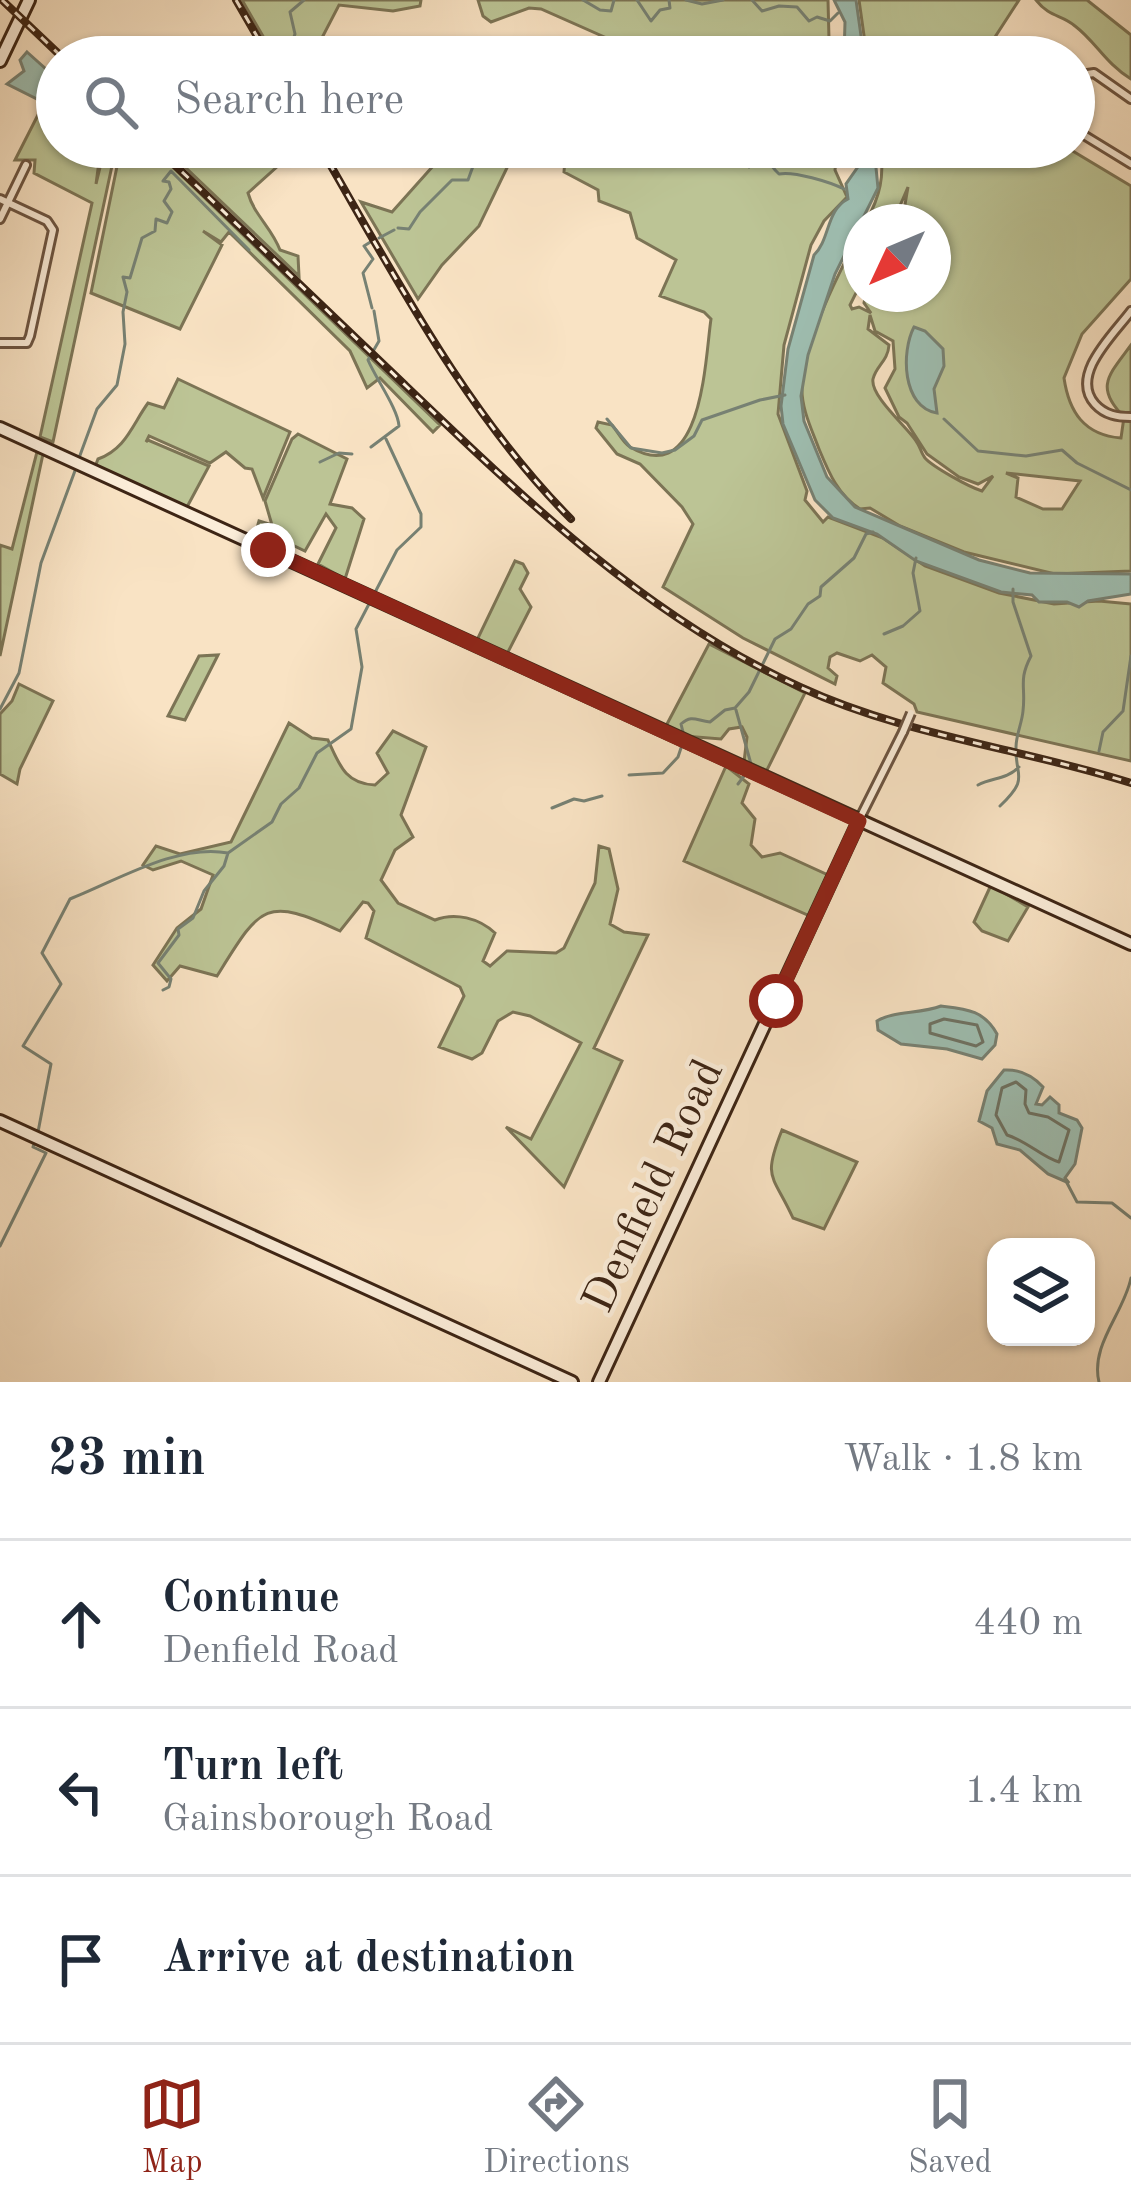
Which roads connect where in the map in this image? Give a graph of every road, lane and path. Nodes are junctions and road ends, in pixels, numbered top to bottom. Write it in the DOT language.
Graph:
graph roads {
  1 [pos="28,0"];
  2 [pos="0,61"];
  3 [pos="1095,74"];
  4 [pos="1131,99"];
  5 [pos="1095,142"];
  6 [pos="1131,164"];
  7 [pos="26,165"];
  8 [pos="4,201"];
  9 [pos="0,220"];
  10 [pos="1131,311"];
  11 [pos="0,343"];
  12 [pos="1131,417"];
  13 [pos="0,428"];
  14 [pos="912,710"];
  15 [pos="859,821"];
  16 [pos="1131,944"];
  17 [pos="0,1121"];
  18 [pos="572,1382"];
  19 [pos="599,1382"];
  1 -- 2 [label="main road"];
  3 -- 4 [label="street"];
  5 -- 6 [label="street"];
  7 -- 8 [label="street"];
  8 -- 9 [label="street"];
  8 -- 11 [label="street"];
  10 -- 12 [label="street"];
  13 -- 15 [label="main road"];
  14 -- 15 [label="street, bridge"];
  15 -- 16 [label="main road"];
  15 -- 19 [label="main road, Denfield Road"];
  17 -- 18 [label="main road"];
}
